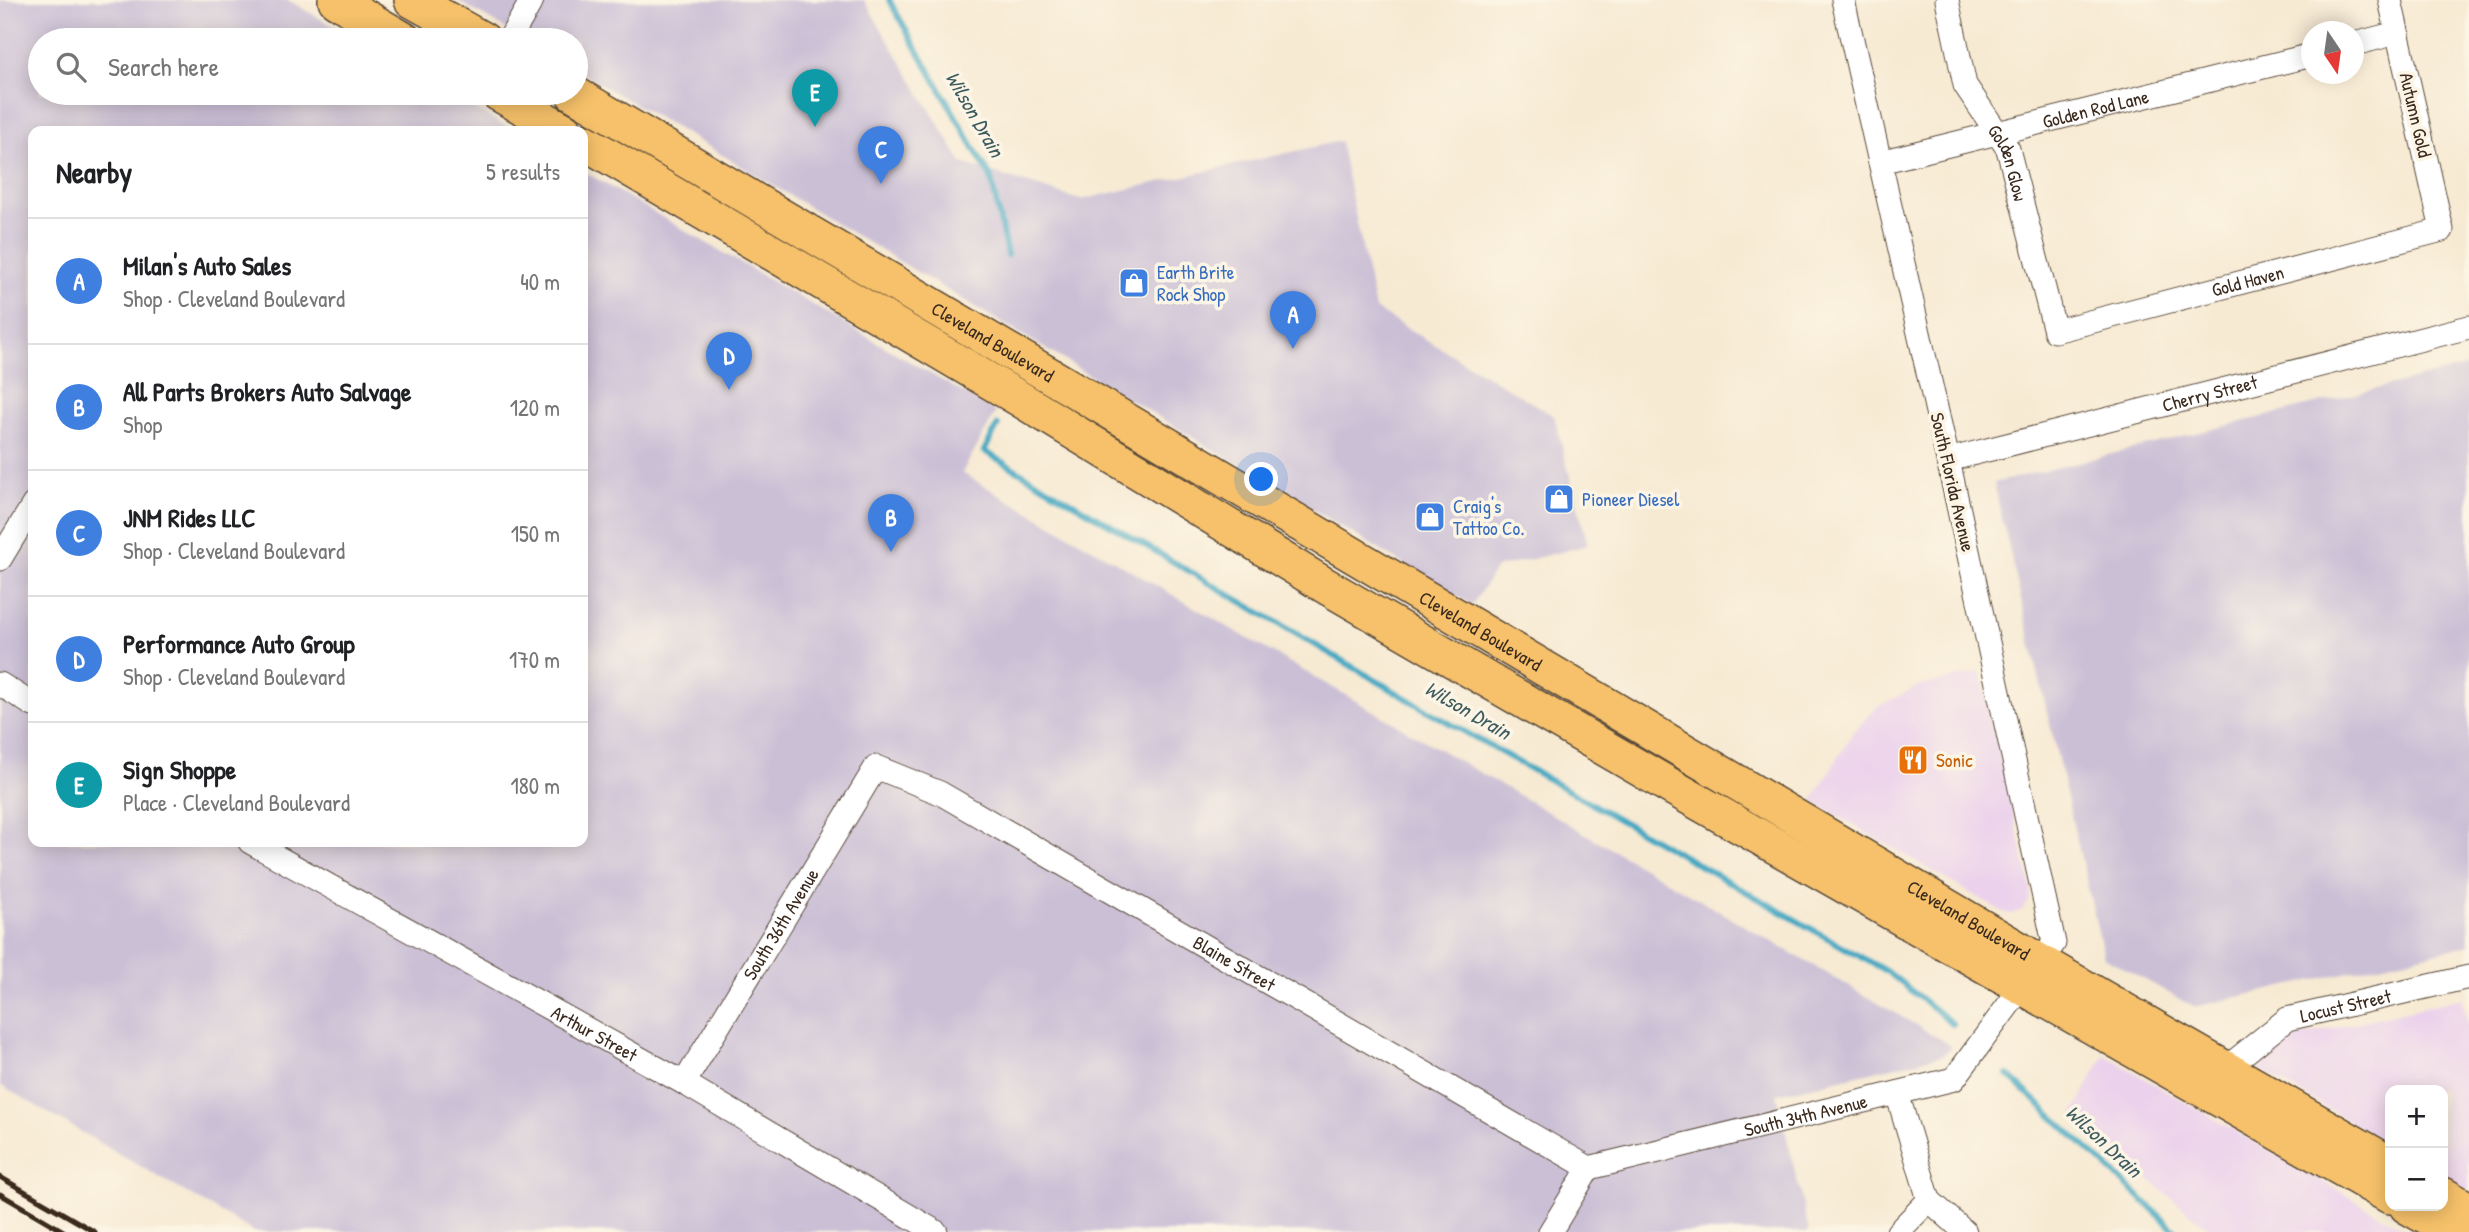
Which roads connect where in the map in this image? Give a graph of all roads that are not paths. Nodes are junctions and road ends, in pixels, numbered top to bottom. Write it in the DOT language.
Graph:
graph roads {
  1 [pos="336,0"];
  2 [pos="412,0"];
  3 [pos="532,0"];
  4 [pos="1843,0"];
  5 [pos="1947,0"];
  6 [pos="2390,0"];
  7 [pos="384,28"];
  8 [pos="462,28"];
  9 [pos="516,28"];
  10 [pos="2397,33"];
  11 [pos="2364,41"];
  12 [pos="2301,58"];
  13 [pos="588,102"];
  14 [pos="519,105"];
  15 [pos="556,126"];
  16 [pos="1997,133"];
  17 [pos="588,144"];
  18 [pos="1880,162"];
  19 [pos="2442,230"];
  20 [pos="2469,327"];
  21 [pos="2055,331"];
  22 [pos="1948,460"];
  23 [pos="28,513"];
  24 [pos="0,559"];
  25 [pos="0,684"];
  26 [pos="28,702"];
  27 [pos="876,767"];
  28 [pos="259,847"];
  29 [pos="2032,974"];
  30 [pos="2469,977"];
  31 [pos="2219,1081"];
  32 [pos="684,1083"];
  33 [pos="1897,1093"];
  34 [pos="2385,1162"];
  35 [pos="1588,1168"];
  36 [pos="2385,1193"];
  37 [pos="2448,1198"];
  38 [pos="1929,1200"];
  39 [pos="2469,1210"];
  40 [pos="2416,1211"];
  41 [pos="936,1232"];
  42 [pos="1550,1232"];
  43 [pos="1898,1232"];
  44 [pos="1965,1232"];
  45 [pos="2453,1232"];
  1 -- 7 [label="main road"];
  2 -- 8 [label="main road"];
  3 -- 9 [label="street"];
  4 -- 18 [label="street, South Florida Avenue"];
  5 -- 16 [label="street, Golden Glow"];
  6 -- 10 [label="street, Autumn Gold"];
  10 -- 11 [label="street"];
  10 -- 19 [label="street, Autumn Gold"];
  12 -- 16 [label="street, Golden Rod Lane"];
  13 -- 29 [label="main road, Cleveland Boulevard"];
  14 -- 15 [label="main road"];
  16 -- 18 [label="street, Golden Rod Lane"];
  16 -- 21 [label="street, Golden Glow"];
  17 -- 29 [label="main road, Cleveland Boulevard"];
  18 -- 22 [label="street, South Florida Avenue"];
  19 -- 21 [label="street, Gold Haven"];
  20 -- 22 [label="street, Cherry Street"];
  22 -- 29 [label="street, South Florida Avenue"];
  23 -- 24 [label="street"];
  25 -- 26 [label="street"];
  27 -- 32 [label="street, South 36th Avenue"];
  27 -- 35 [label="street, Blaine Street"];
  28 -- 32 [label="street, Arthur Street"];
  29 -- 31 [label="main road, Cleveland Boulevard"];
  29 -- 33 [label="street, South 34th Avenue"];
  30 -- 31 [label="street, Locust Street"];
  31 -- 34 [label="main road, Cleveland Boulevard"];
  31 -- 36 [label="main road, Cleveland Boulevard"];
  32 -- 41 [label="street, Arthur Street"];
  33 -- 35 [label="street, South 34th Avenue"];
  33 -- 38 [label="street"];
  35 -- 42 [label="street"];
  37 -- 39 [label="main road"];
  38 -- 43 [label="street"];
  38 -- 44 [label="street"];
  40 -- 45 [label="main road"];
}
